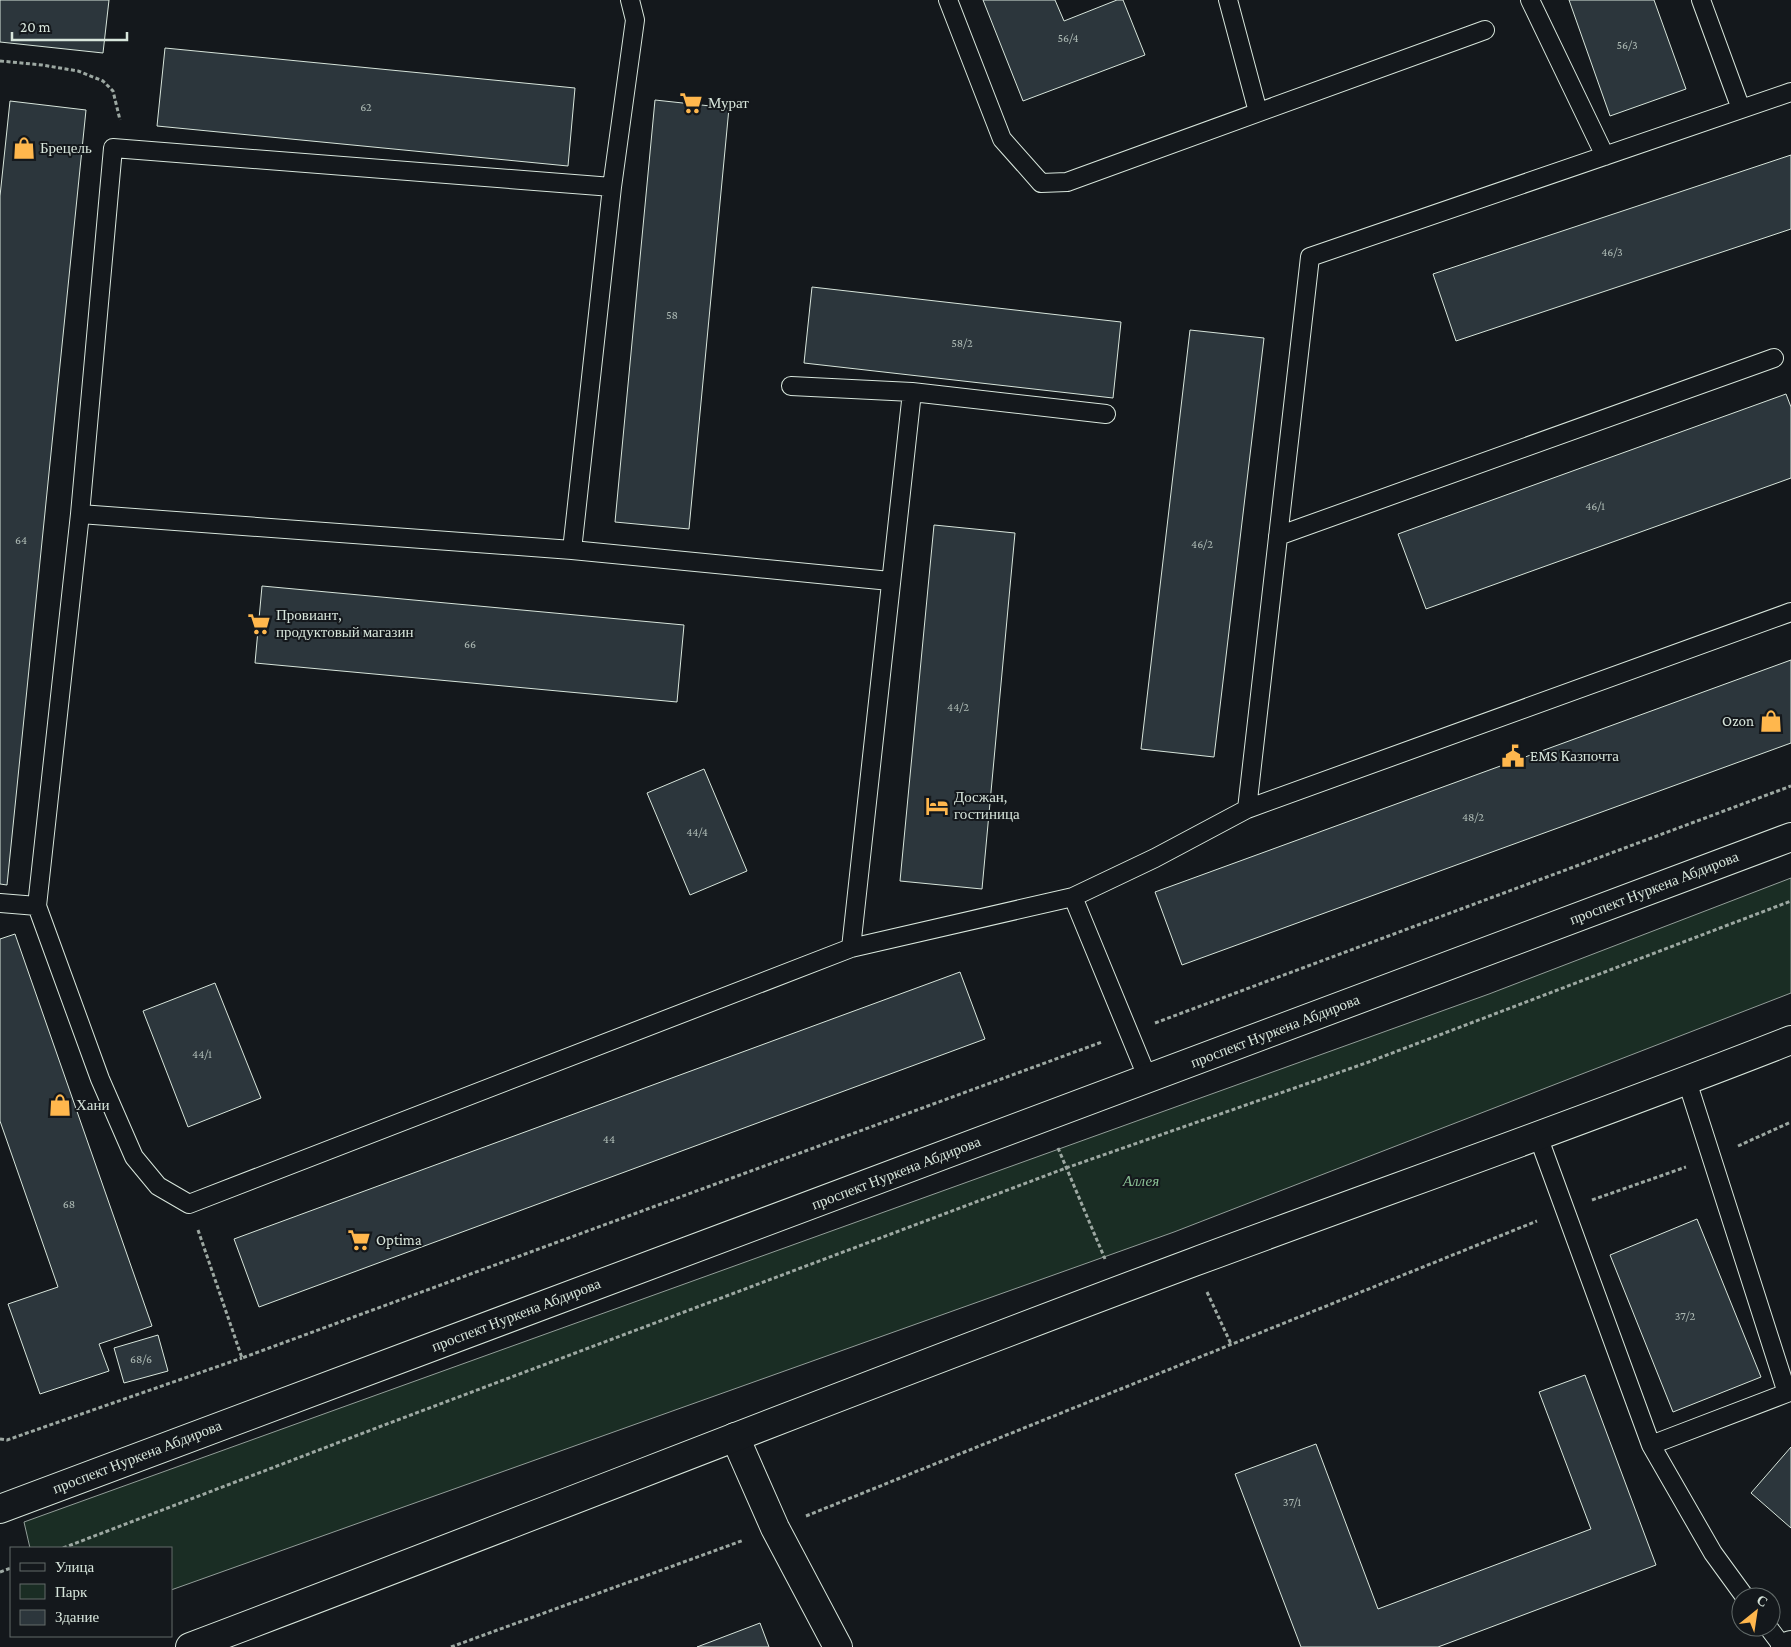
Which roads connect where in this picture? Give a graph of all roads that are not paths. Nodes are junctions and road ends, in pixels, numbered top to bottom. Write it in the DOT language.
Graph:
graph roads {
  1 [pos="630,0"];
  2 [pos="948,0"];
  3 [pos="1228,0"];
  4 [pos="1530,0"];
  5 [pos="1701,0"];
  6 [pos="1485,30"];
  7 [pos="1791,92"];
  8 [pos="1741,109"];
  9 [pos="1258,112"];
  10 [pos="1605,156"];
  11 [pos="612,188"];
  12 [pos="1774,358"];
  13 [pos="791,386"];
  14 [pos="912,392"];
  15 [pos="1106,414"];
  16 [pos="80,514"];
  17 [pos="1278,536"];
  18 [pos="572,550"];
  19 [pos="890,580"];
  20 [pos="1791,612"];
  21 [pos="1247,809"];
  22 [pos="1791,837"];
  23 [pos="1073,897"];
  24 [pos="0,903"];
  25 [pos="37,906"];
  26 [pos="851,948"];
  27 [pos="1791,1040"];
  28 [pos="1148,1079"];
  29 [pos="1687,1081"];
  30 [pos="1538,1136"];
  31 [pos="735,1437"];
  32 [pos="1651,1445"];
  33 [pos="0,1509"];
  34 [pos="1738,1587"];
  35 [pos="1776,1637"];
  36 [pos="1791,1638"];
  37 [pos="1791,1645"];
  38 [pos="190,1647"];
  39 [pos="838,1647"];
  40 [pos="1784,1647"];
  1 -- 11 [label="lane"];
  2 -- 9 [label="lane"];
  3 -- 9 [label="lane"];
  4 -- 10 [label="lane"];
  5 -- 8 [label="lane"];
  6 -- 9 [label="lane"];
  7 -- 8 [label="lane"];
  8 -- 10 [label="lane"];
  10 -- 17 [label="lane"];
  11 -- 16 [label="lane"];
  11 -- 18 [label="lane"];
  12 -- 17 [label="lane"];
  13 -- 14 [label="lane"];
  14 -- 15 [label="lane"];
  14 -- 19 [label="lane"];
  16 -- 18 [label="lane"];
  16 -- 25 [label="lane"];
  17 -- 21 [label="lane"];
  18 -- 19 [label="lane"];
  19 -- 26 [label="lane"];
  20 -- 21 [label="lane"];
  21 -- 23 [label="lane"];
  22 -- 28 [label="street, проспект Нуркена Абдирова"];
  23 -- 26 [label="lane"];
  23 -- 28 [label="lane"];
  24 -- 25 [label="lane"];
  25 -- 26 [label="lane"];
  27 -- 29 [label="street"];
  28 -- 33 [label="street, проспект Нуркена Абдирова"];
  29 -- 30 [label="street"];
  29 -- 32 [label="lane"];
  30 -- 31 [label="street"];
  30 -- 32 [label="lane"];
  31 -- 38 [label="street"];
  31 -- 39 [label="street"];
  32 -- 34 [label="lane"];
  35 -- 40 [label="lane"];
  36 -- 40 [label="lane"];
  37 -- 40 [label="street"];
}
